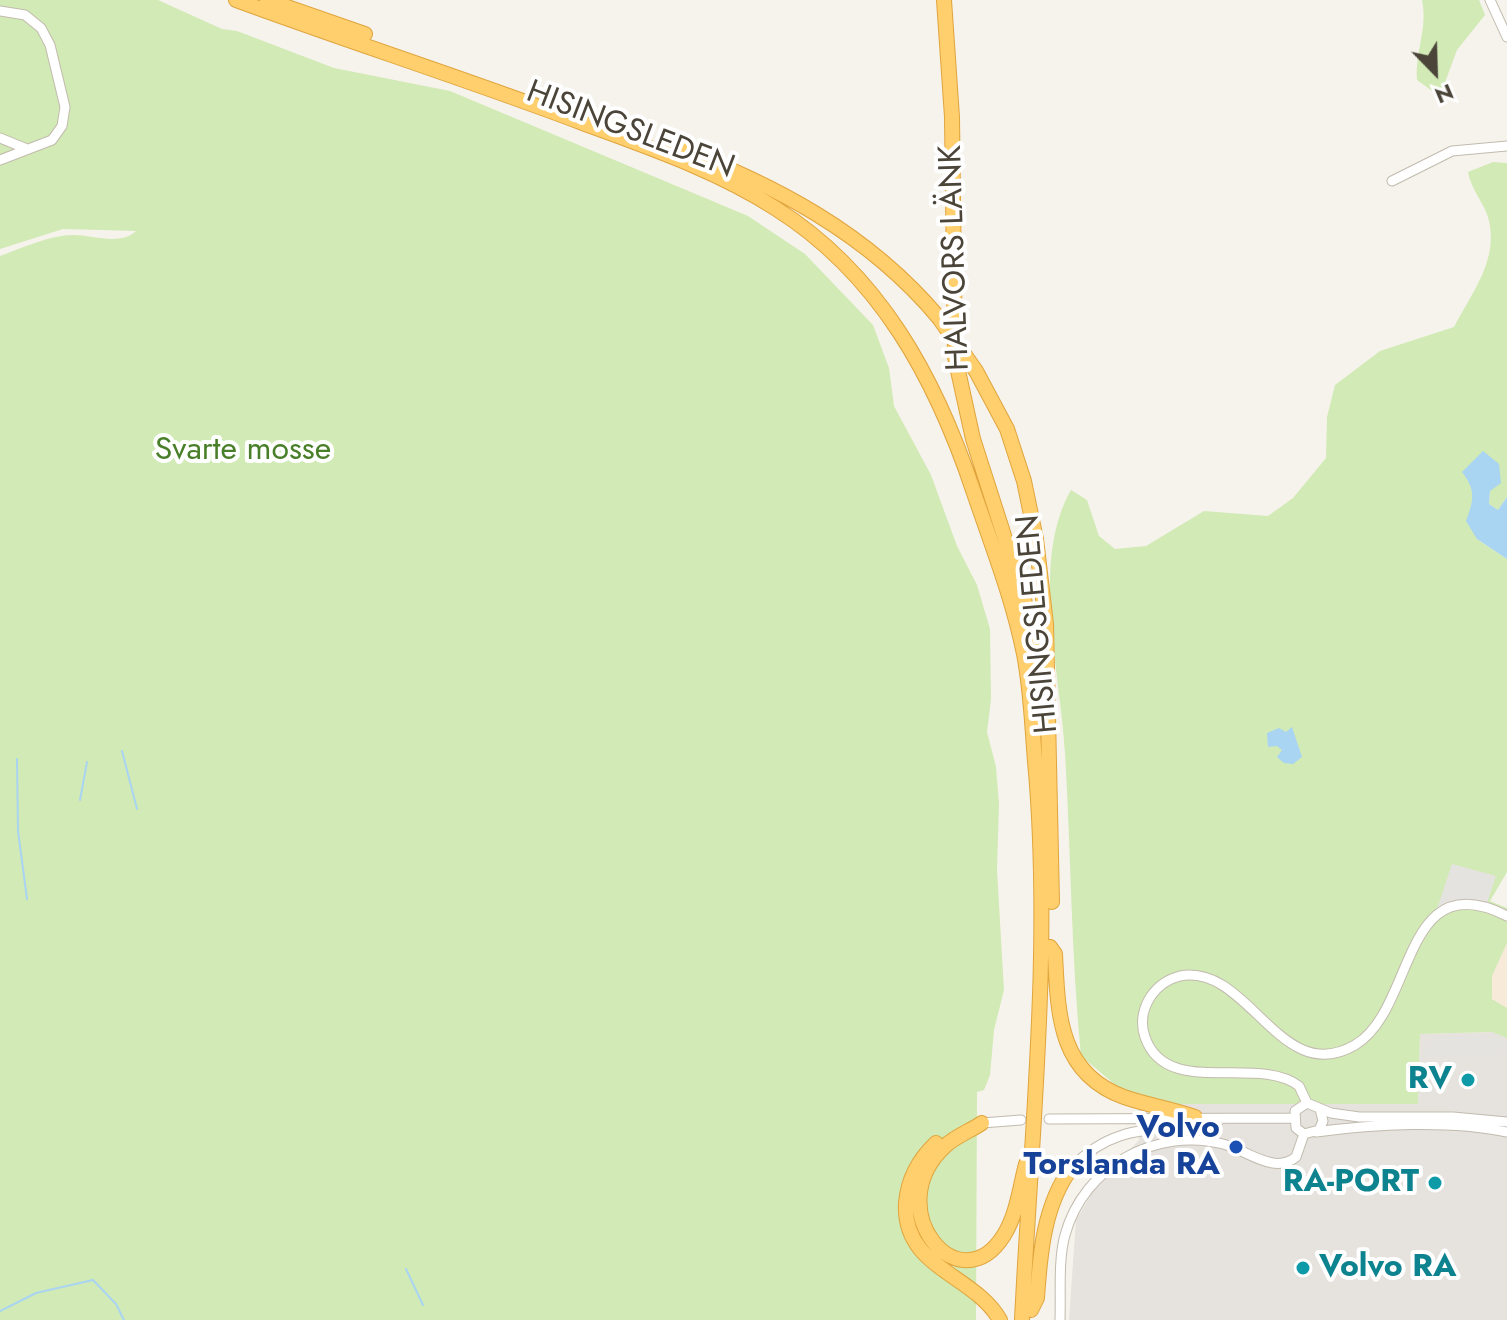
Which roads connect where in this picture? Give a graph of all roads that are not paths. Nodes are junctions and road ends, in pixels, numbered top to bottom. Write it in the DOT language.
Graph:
graph roads {
  1 [pos="236,0"];
  2 [pos="267,0"];
  3 [pos="946,0"];
  4 [pos="1490,0"];
  5 [pos="0,11"];
  6 [pos="948,23"];
  7 [pos="1507,37"];
  8 [pos="0,138"];
  9 [pos="1507,146"];
  10 [pos="27,149"];
  11 [pos="0,160"];
  12 [pos="1392,181"];
  13 [pos="1050,721"];
  14 [pos="1040,793"];
  15 [pos="1507,916"];
  16 [pos="1050,947"];
  17 [pos="1307,1103"];
  18 [pos="1320,1109"];
  19 [pos="1195,1117"];
  20 [pos="1241,1117"];
  21 [pos="1292,1118"];
  22 [pos="1049,1119"];
  23 [pos="1021,1120"];
  24 [pos="1507,1122"];
  25 [pos="982,1123"];
  26 [pos="1035,1132"];
  27 [pos="1316,1132"];
  28 [pos="1507,1132"];
  29 [pos="1304,1134"];
  30 [pos="1072,1167"];
  31 [pos="1028,1317"];
  32 [pos="1000,1320"];
  33 [pos="1060,1320"];
  1 -- 14 [label="highway, HISINGSLEDEN"];
  2 -- 13 [label="highway, HISINGSLEDEN, bridge"];
  3 -- 6 [label="highway"];
  4 -- 7 [label="street"];
  5 -- 10 [label="street"];
  6 -- 13 [label="highway, HALVORS LÄNK"];
  6 -- 14 [label="highway, HALVORS LÄNK"];
  8 -- 10 [label="street"];
  9 -- 12 [label="street"];
  10 -- 11 [label="street"];
  13 -- 16 [label="highway, HISINGSLEDEN"];
  14 -- 26 [label="highway, HISINGSLEDEN"];
  15 -- 17 [label="street"];
  16 -- 19 [label="highway"];
  16 -- 31 [label="highway, HISINGSLEDEN"];
  17 -- 18 [label="street"];
  17 -- 21 [label="street"];
  18 -- 24 [label="street"];
  18 -- 27 [label="street"];
  19 -- 20 [label="street"];
  19 -- 22 [label="street"];
  20 -- 21 [label="street"];
  20 -- 30 [label="street"];
  21 -- 29 [label="street"];
  23 -- 25 [label="street"];
  25 -- 26 [label="highway"];
  25 -- 32 [label="highway"];
  26 -- 31 [label="highway, HISINGSLEDEN"];
  27 -- 28 [label="street"];
  27 -- 29 [label="street"];
  29 -- 33 [label="street"];
  30 -- 31 [label="highway"];
}
